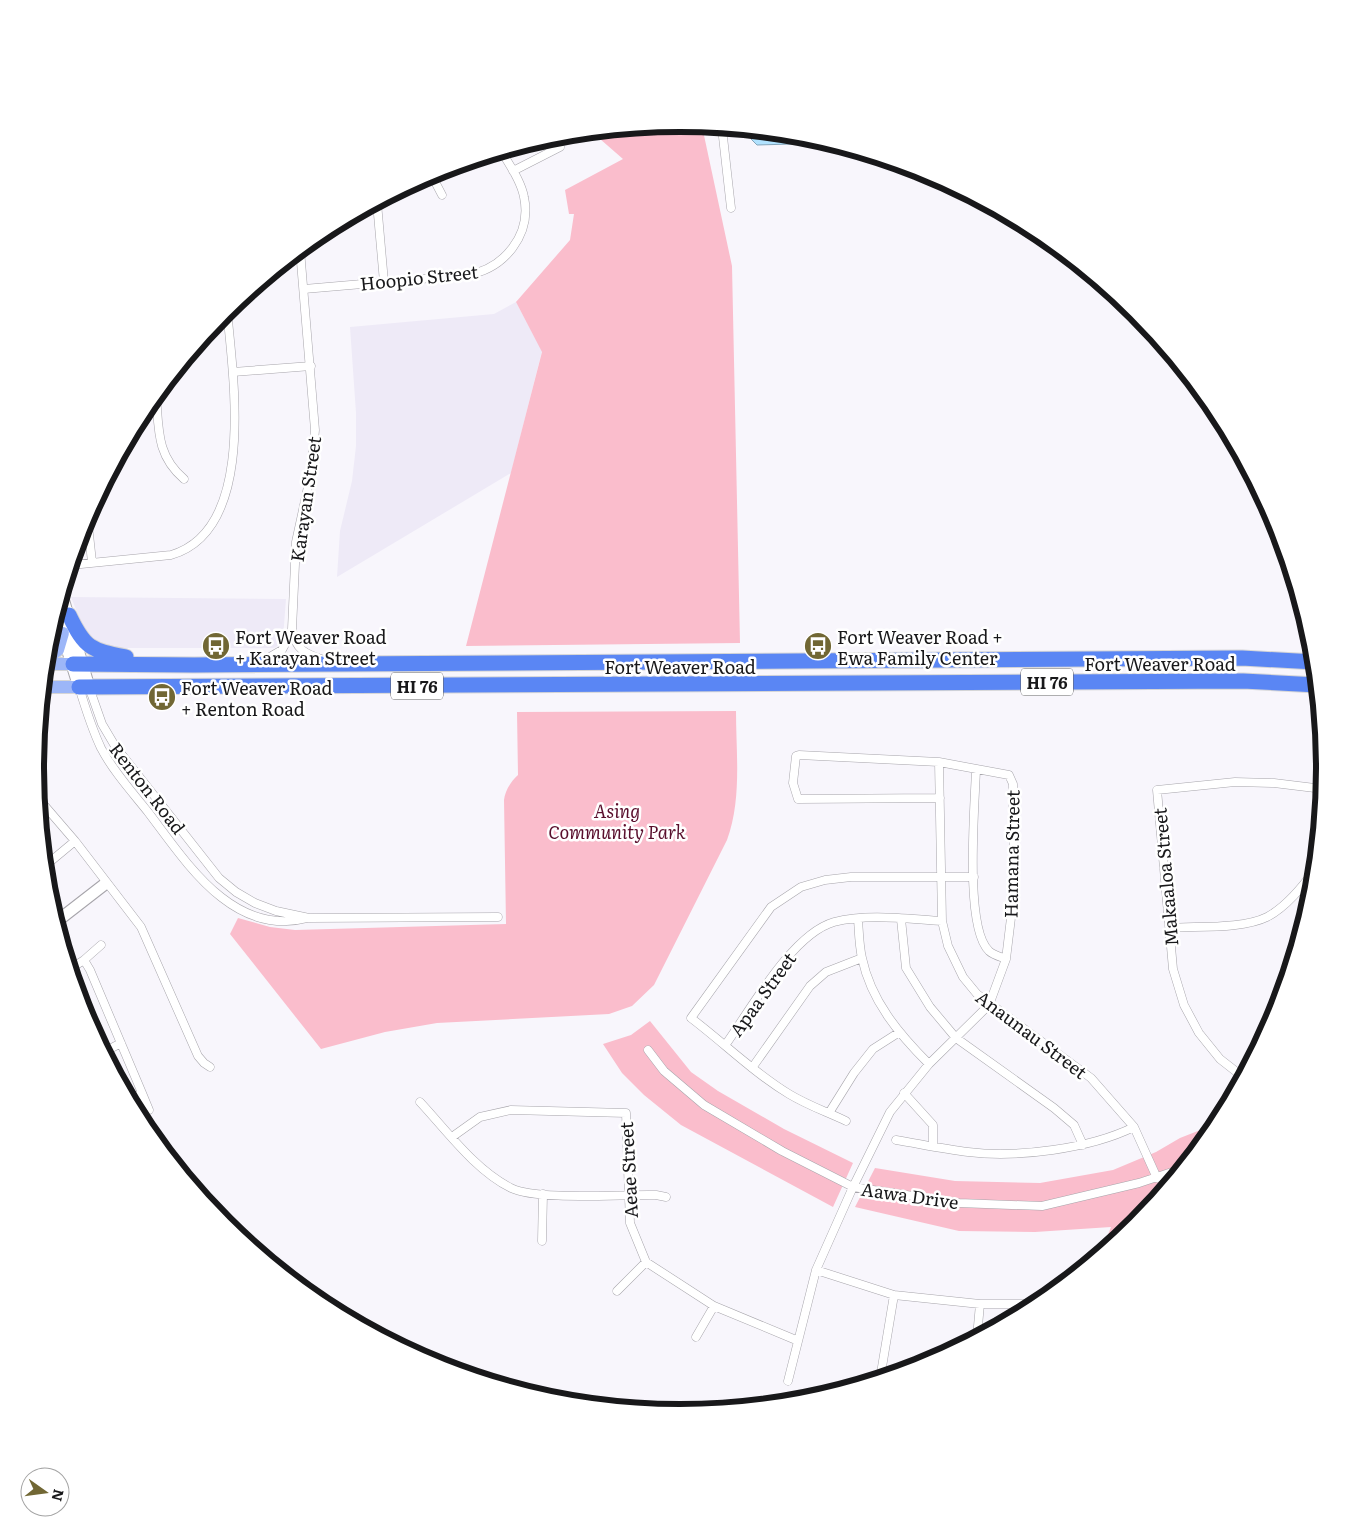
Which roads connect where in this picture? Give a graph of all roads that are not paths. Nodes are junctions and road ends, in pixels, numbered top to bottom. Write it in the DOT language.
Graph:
graph roads {
  1 [pos="723,134"];
  2 [pos="548,146"];
  3 [pos="560,147"];
  4 [pos="551,151"];
  5 [pos="505,157"];
  6 [pos="513,171"];
  7 [pos="435,182"];
  8 [pos="442,195"];
  9 [pos="731,208"];
  10 [pos="378,209"];
  11 [pos="301,258"];
  12 [pos="384,282"];
  13 [pos="304,288"];
  14 [pos="228,321"];
  15 [pos="310,366"];
  16 [pos="233,372"];
  17 [pos="157,406"];
  18 [pos="184,479"];
  19 [pos="89,534"];
  20 [pos="92,562"];
  21 [pos="78,564"];
  22 [pos="63,614"];
  23 [pos="292,629"];
  24 [pos="63,633"];
  25 [pos="55,653"];
  26 [pos="1307,662"];
  27 [pos="335,663"];
  28 [pos="53,664"];
  29 [pos="77,664"];
  30 [pos="254,664"];
  31 [pos="140,665"];
  32 [pos="85,685"];
  33 [pos="1311,685"];
  34 [pos="49,687"];
  35 [pos="939,762"];
  36 [pos="976,769"];
  37 [pos="1316,788"];
  38 [pos="940,798"];
  39 [pos="45,806"];
  40 [pos="74,841"];
  41 [pos="50,861"];
  42 [pos="974,877"];
  43 [pos="941,878"];
  44 [pos="1306,880"];
  45 [pos="105,884"];
  46 [pos="498,917"];
  47 [pos="62,918"];
  48 [pos="310,918"];
  49 [pos="858,919"];
  50 [pos="901,919"];
  51 [pos="942,921"];
  52 [pos="1170,928"];
  53 [pos="101,945"];
  54 [pos="862,958"];
  55 [pos="1006,959"];
  56 [pos="84,960"];
  57 [pos="76,965"];
  58 [pos="989,1005"];
  59 [pos="898,1033"];
  60 [pos="956,1038"];
  61 [pos="121,1043"];
  62 [pos="726,1044"];
  63 [pos="109,1049"];
  64 [pos="648,1050"];
  65 [pos="929,1064"];
  66 [pos="210,1067"];
  67 [pos="752,1068"];
  68 [pos="1239,1073"];
  69 [pos="142,1093"];
  70 [pos="904,1093"];
  71 [pos="135,1097"];
  72 [pos="420,1102"];
  73 [pos="149,1110"];
  74 [pos="829,1114"];
  75 [pos="846,1121"];
  76 [pos="1134,1127"];
  77 [pos="452,1137"];
  78 [pos="896,1140"];
  79 [pos="1083,1145"];
  80 [pos="933,1146"];
  81 [pos="1171,1173"];
  82 [pos="1157,1178"];
  83 [pos="853,1187"];
  84 [pos="543,1194"];
  85 [pos="630,1194"];
  86 [pos="666,1197"];
  87 [pos="542,1241"];
  88 [pos="646,1262"];
  89 [pos="816,1270"];
  90 [pos="617,1292"];
  91 [pos="894,1295"];
  92 [pos="980,1304"];
  93 [pos="1023,1304"];
  94 [pos="714,1306"];
  95 [pos="978,1330"];
  96 [pos="696,1337"];
  97 [pos="796,1340"];
  98 [pos="881,1372"];
  99 [pos="788,1381"];
  1 -- 9 [label="street"];
  2 -- 4 [label="street"];
  3 -- 4 [label="street"];
  4 -- 6 [label="street"];
  5 -- 6 [label="street, Hoopio Street"];
  6 -- 12 [label="street, Hoopio Street"];
  7 -- 8 [label="street"];
  10 -- 12 [label="street"];
  11 -- 13 [label="street, Karayan Street"];
  12 -- 13 [label="street, Hoopio Street"];
  13 -- 15 [label="street, Karayan Street"];
  14 -- 16 [label="street"];
  15 -- 16 [label="street"];
  15 -- 23 [label="street, Karayan Street"];
  16 -- 20 [label="street"];
  17 -- 18 [label="street"];
  19 -- 20 [label="street"];
  20 -- 21 [label="street"];
  22 -- 24 [label="street, Renton Road"];
  22 -- 29 [label="street, Renton Road"];
  22 -- 31 [label="highway"];
  23 -- 27 [label="street, Karayan Street"];
  23 -- 30 [label="street, Karayan Street"];
  24 -- 25 [label="main road"];
  24 -- 29 [label="street, Renton Road"];
  26 -- 27 [label="highway, Fort Weaver Road / HI 76"];
  27 -- 30 [label="highway, Fort Weaver Road / HI 76"];
  28 -- 29 [label="main road, Fort Weaver Road / HI 76"];
  29 -- 31 [label="highway, Fort Weaver Road / HI 76"];
  29 -- 32 [label="street, Renton Road"];
  30 -- 31 [label="highway, Fort Weaver Road / HI 76"];
  31 -- 32 [label="highway"];
  32 -- 33 [label="highway, Fort Weaver Road / HI 76"];
  32 -- 34 [label="main road, Fort Weaver Road / HI 76"];
  32 -- 48 [label="street, Renton Road"];
  32 -- 48 [label="street, Renton Road"];
  35 -- 36 [label="street, Hamana Street"];
  35 -- 38 [label="street, Anaunau Street"];
  35 -- 38 [label="street, Hamana Street"];
  36 -- 42 [label="street"];
  36 -- 55 [label="street, Hamana Street"];
  37 -- 52 [label="street, Makaaloa Street"];
  38 -- 43 [label="street, Anaunau Street"];
  39 -- 40 [label="street"];
  40 -- 41 [label="street"];
  40 -- 45 [label="street"];
  42 -- 43 [label="street"];
  42 -- 55 [label="street"];
  43 -- 51 [label="street, Anaunau Street"];
  43 -- 62 [label="street"];
  44 -- 52 [label="street"];
  45 -- 47 [label="street"];
  45 -- 66 [label="street"];
  46 -- 48 [label="street, Renton Road"];
  49 -- 50 [label="street, Apaa Street"];
  49 -- 54 [label="street"];
  49 -- 62 [label="street, Apaa Street"];
  50 -- 51 [label="street, Apaa Street"];
  50 -- 60 [label="street"];
  51 -- 58 [label="street, Anaunau Street"];
  52 -- 68 [label="street, Makaaloa Street"];
  53 -- 56 [label="street"];
  54 -- 59 [label="street"];
  54 -- 67 [label="street"];
  55 -- 58 [label="street, Hamana Street"];
  56 -- 57 [label="street"];
  56 -- 61 [label="street"];
  58 -- 60 [label="street, Hamana Street"];
  58 -- 76 [label="street, Anaunau Street"];
  59 -- 65 [label="street"];
  59 -- 74 [label="street"];
  60 -- 65 [label="street, Hamana Street"];
  60 -- 79 [label="street"];
  61 -- 63 [label="street"];
  61 -- 69 [label="street"];
  62 -- 67 [label="street"];
  64 -- 83 [label="street, Aawa Drive"];
  65 -- 70 [label="street, Hamana Street"];
  67 -- 74 [label="street"];
  69 -- 71 [label="street"];
  69 -- 73 [label="street"];
  70 -- 80 [label="street"];
  70 -- 83 [label="street, Hamana Street"];
  72 -- 77 [label="street"];
  74 -- 75 [label="street"];
  76 -- 79 [label="street"];
  76 -- 82 [label="street, Anaunau Street"];
  77 -- 84 [label="street"];
  77 -- 85 [label="street, Aeae Street"];
  78 -- 80 [label="street"];
  79 -- 80 [label="street"];
  81 -- 82 [label="street, Aawa Drive"];
  82 -- 83 [label="street, Aawa Drive"];
  83 -- 89 [label="street, Hamana Street"];
  84 -- 85 [label="street"];
  84 -- 87 [label="street"];
  85 -- 86 [label="street"];
  85 -- 88 [label="street, Aeae Street"];
  88 -- 90 [label="street"];
  88 -- 94 [label="street"];
  89 -- 91 [label="street"];
  89 -- 97 [label="street, Hamana Street"];
  91 -- 92 [label="street"];
  91 -- 98 [label="street"];
  92 -- 93 [label="street"];
  92 -- 95 [label="street"];
  94 -- 96 [label="street"];
  94 -- 97 [label="street"];
  97 -- 99 [label="street, Hamana Street"];
}
